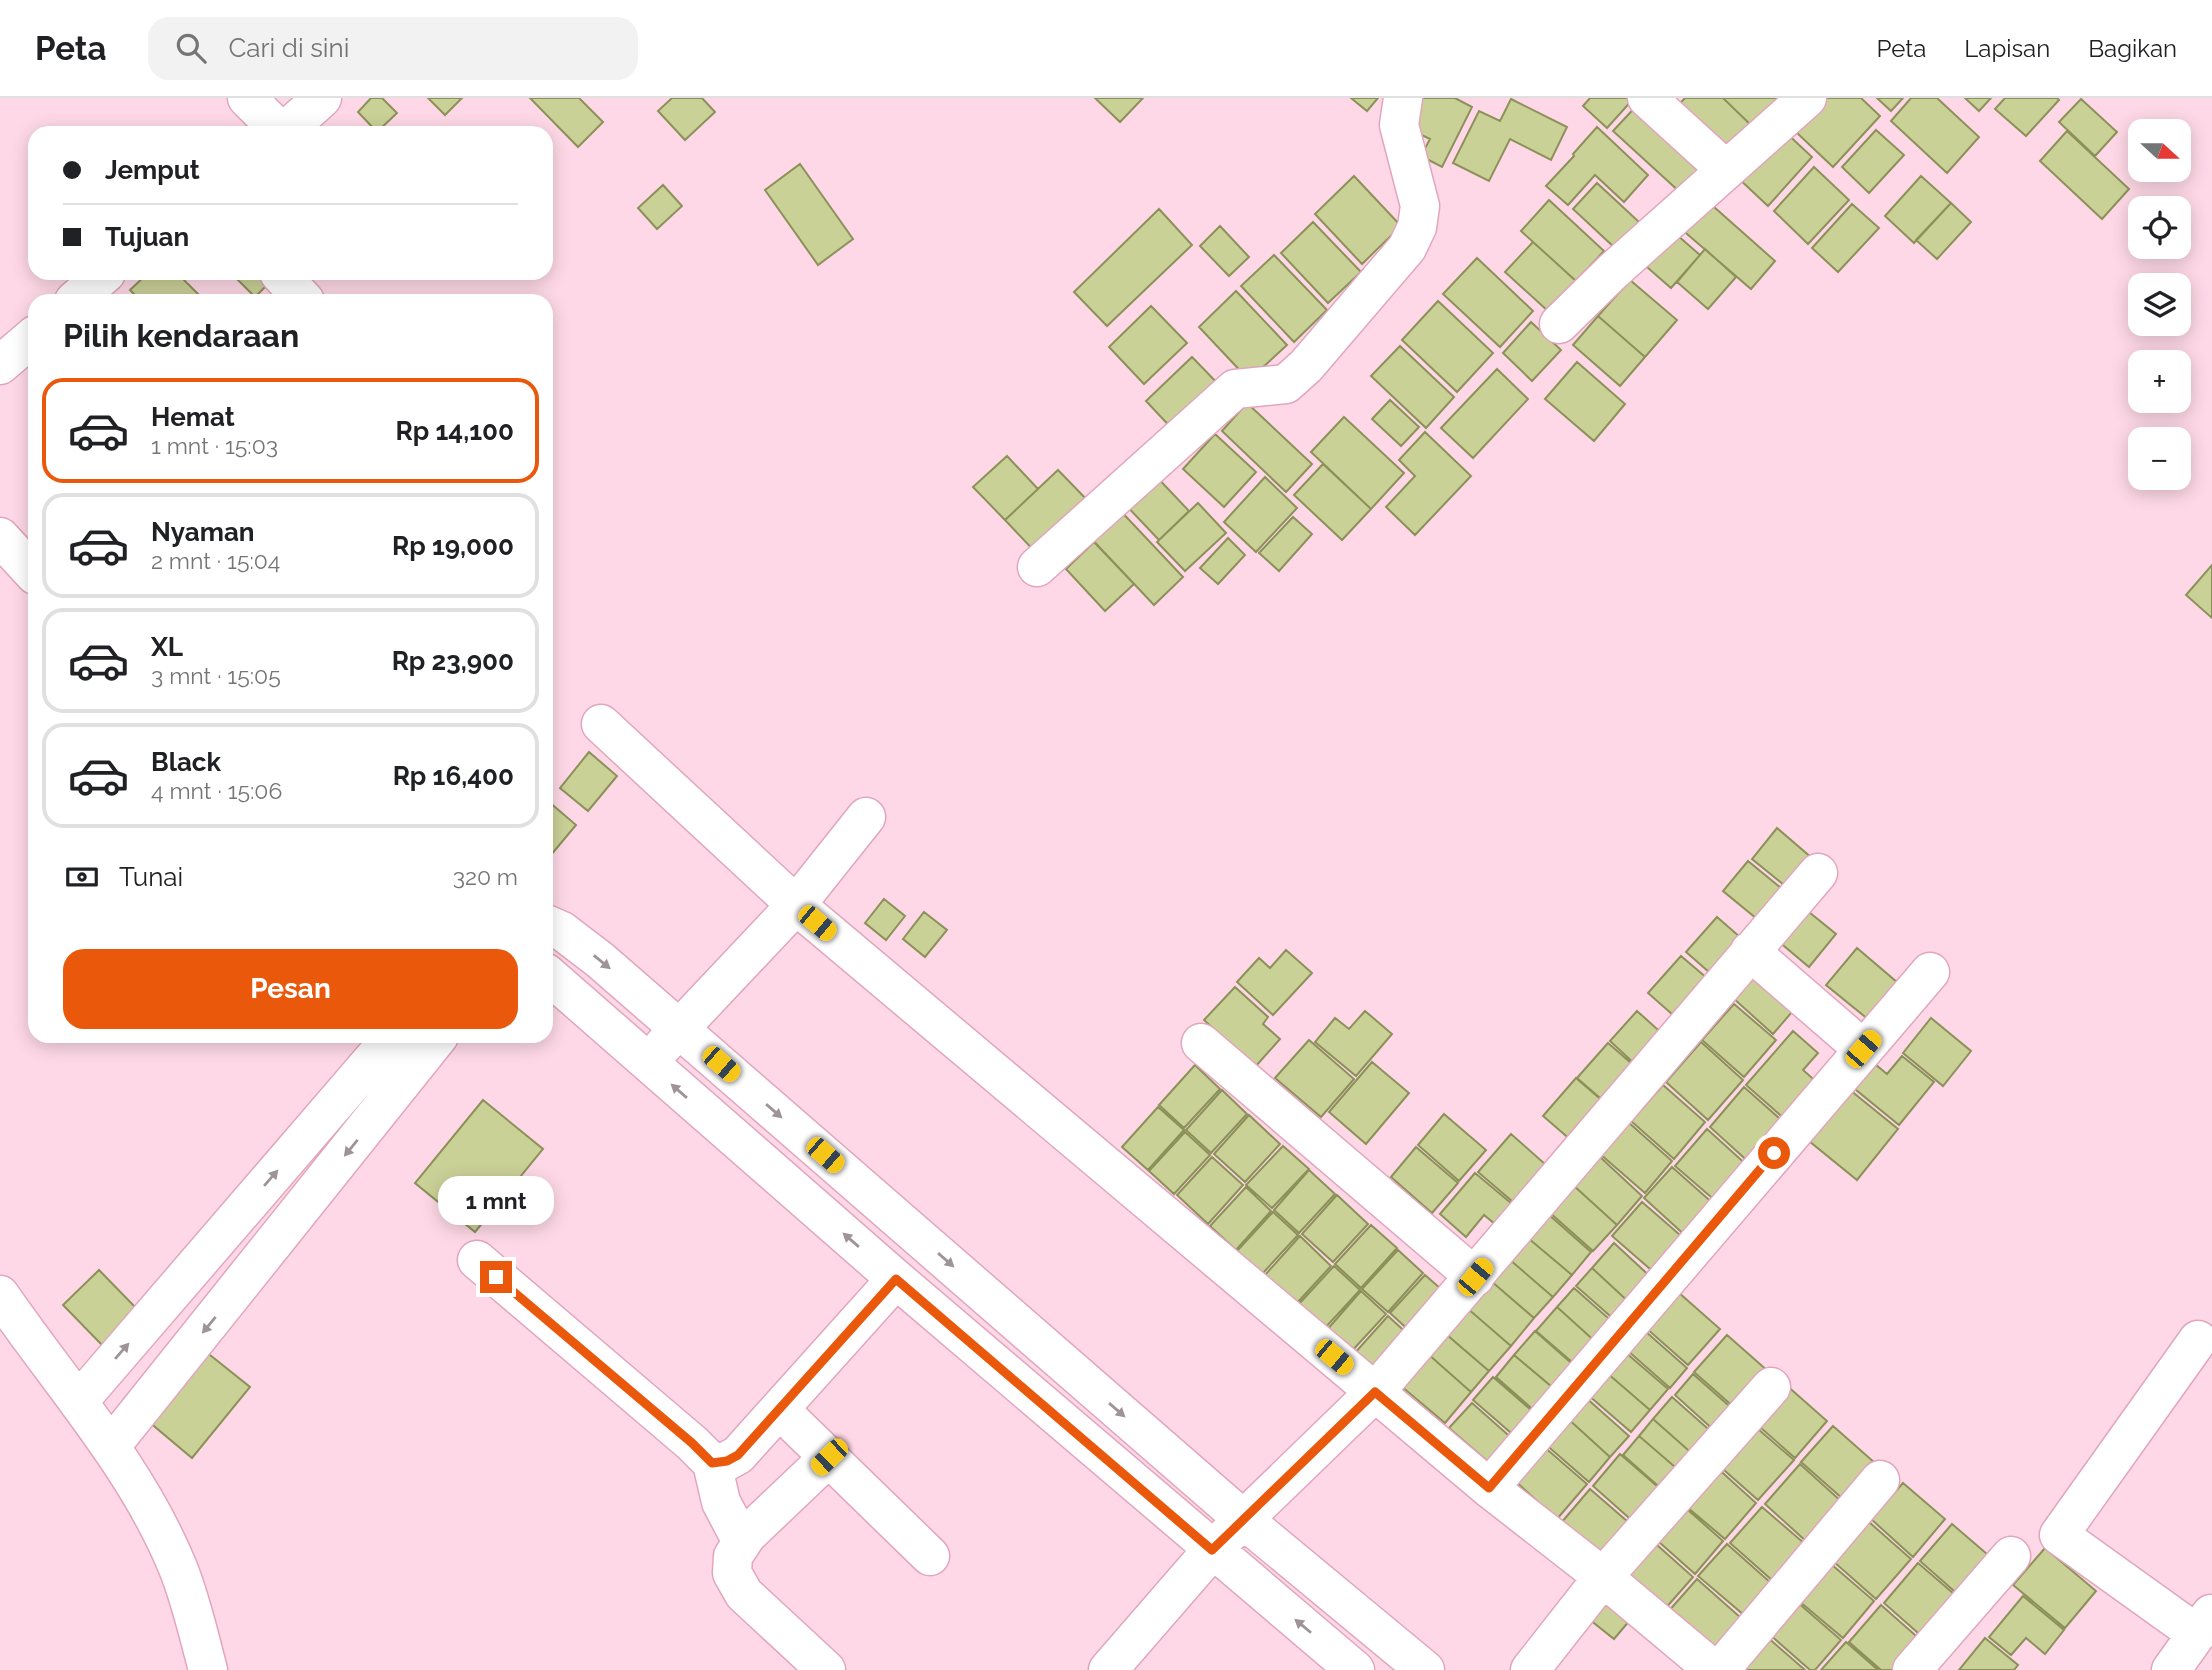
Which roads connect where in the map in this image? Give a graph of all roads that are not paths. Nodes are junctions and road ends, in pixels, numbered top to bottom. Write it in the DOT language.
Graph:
graph roads {
  1 [pos="247,98"];
  2 [pos="322,98"];
  3 [pos="1403,98"];
  4 [pos="1647,98"];
  5 [pos="1807,98"];
  6 [pos="275,126"];
  7 [pos="290,126"];
  8 [pos="1725,169"];
  9 [pos="98,280"];
  10 [pos="286,280"];
  11 [pos="82,294"];
  12 [pos="298,294"];
  13 [pos="1559,324"];
  14 [pos="28,341"];
  15 [pos="0,365"];
  16 [pos="0,537"];
  17 [pos="28,567"];
  18 [pos="1037,567"];
  19 [pos="601,724"];
  20 [pos="866,817"];
  21 [pos="1818,873"];
  22 [pos="796,905"];
  23 [pos="553,927"];
  24 [pos="1750,951"];
  25 [pos="1930,972"];
  26 [pos="553,979"];
  27 [pos="679,1027"];
  28 [pos="387,1043"];
  29 [pos="434,1043"];
  30 [pos="1201,1043"];
  31 [pos="1863,1049"];
  32 [pos="647,1063"];
  33 [pos="353,1083"];
  34 [pos="379,1113"];
  35 [pos="477,1260"];
  36 [pos="1475,1277"];
  37 [pos="896,1279"];
  38 [pos="0,1296"];
  39 [pos="2198,1340"];
  40 [pos="1771,1387"];
  41 [pos="1375,1392"];
  42 [pos="78,1402"];
  43 [pos="780,1410"];
  44 [pos="111,1446"];
  45 [pos="829,1457"];
  46 [pos="712,1463"];
  47 [pos="1880,1480"];
  48 [pos="1489,1488"];
  49 [pos="1244,1520"];
  50 [pos="743,1542"];
  51 [pos="1212,1550"];
  52 [pos="930,1556"];
  53 [pos="2011,1556"];
  54 [pos="1602,1577"];
  55 [pos="2204,1623"];
  56 [pos="208,1670"];
  57 [pos="826,1670"];
  58 [pos="1108,1670"];
  59 [pos="1355,1670"];
  60 [pos="1425,1670"];
  61 [pos="1530,1670"];
  62 [pos="1714,1670"];
  63 [pos="1720,1670"];
  64 [pos="1912,1670"];
  65 [pos="2171,1670"];
  1 -- 6 [label="street"];
  2 -- 7 [label="street"];
  3 -- 18 [label="street"];
  4 -- 8 [label="street"];
  5 -- 8 [label="street"];
  8 -- 13 [label="street"];
  9 -- 11 [label="street"];
  10 -- 12 [label="street"];
  14 -- 15 [label="street"];
  16 -- 17 [label="street"];
  19 -- 22 [label="street"];
  20 -- 22 [label="street"];
  21 -- 24 [label="street"];
  22 -- 27 [label="street"];
  22 -- 41 [label="street"];
  23 -- 27 [label="street, one-way"];
  24 -- 31 [label="street"];
  24 -- 36 [label="street"];
  25 -- 31 [label="street"];
  26 -- 32 [label="street"];
  27 -- 32 [label="street"];
  27 -- 49 [label="street, one-way"];
  28 -- 33 [label="street"];
  29 -- 34 [label="street"];
  30 -- 36 [label="street"];
  31 -- 48 [label="street"];
  37 -- 32 [label="street, one-way"];
  33 -- 34 [label="street"];
  42 -- 33 [label="street, one-way"];
  34 -- 44 [label="street, one-way"];
  35 -- 46 [label="street"];
  36 -- 41 [label="street"];
  37 -- 43 [label="street"];
  37 -- 51 [label="street"];
  38 -- 42 [label="street"];
  39 -- 55 [label="street"];
  40 -- 54 [label="street"];
  41 -- 48 [label="street"];
  41 -- 49 [label="street"];
  42 -- 44 [label="street"];
  43 -- 45 [label="street"];
  43 -- 46 [label="street"];
  44 -- 56 [label="street"];
  45 -- 50 [label="street"];
  45 -- 52 [label="street"];
  46 -- 50 [label="street"];
  47 -- 63 [label="street"];
  48 -- 54 [label="street"];
  49 -- 51 [label="street"];
  49 -- 60 [label="street"];
  50 -- 57 [label="street"];
  51 -- 58 [label="street"];
  59 -- 51 [label="street, one-way"];
  53 -- 64 [label="street"];
  54 -- 61 [label="street"];
  54 -- 62 [label="street"];
  55 -- 65 [label="street"];
}
